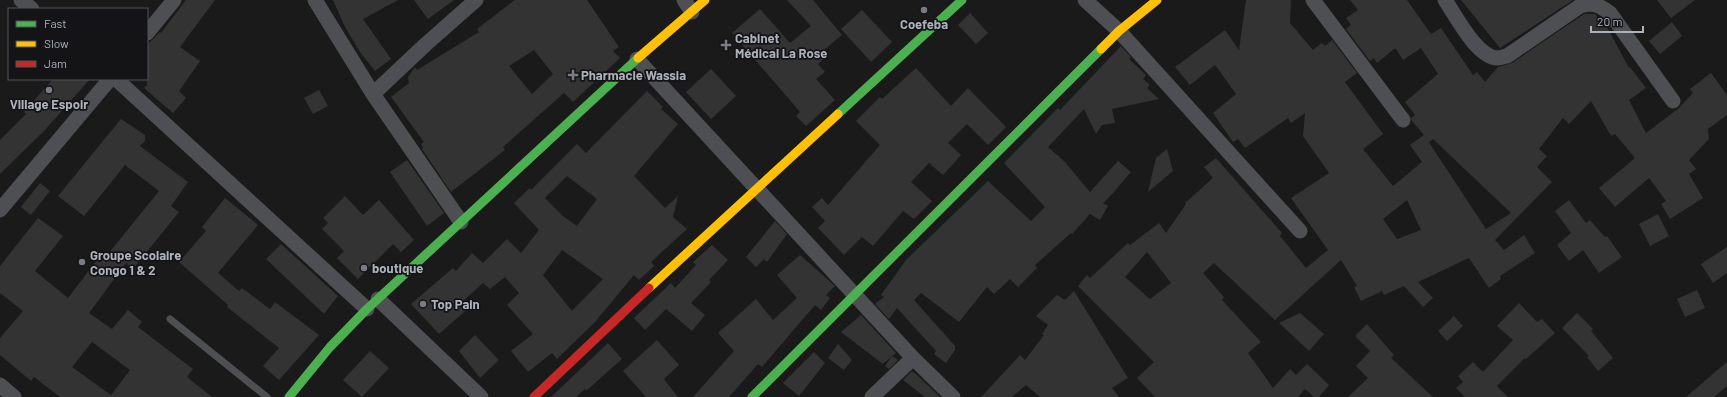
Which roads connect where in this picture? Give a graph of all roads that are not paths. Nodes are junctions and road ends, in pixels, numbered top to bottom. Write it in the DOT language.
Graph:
graph roads {
  1 [pos="21,0"];
  2 [pos="174,0"];
  3 [pos="315,0"];
  4 [pos="476,0"];
  5 [pos="705,0"];
  6 [pos="962,0"];
  7 [pos="1085,0"];
  8 [pos="1157,0"];
  9 [pos="1313,0"];
  10 [pos="1445,0"];
  11 [pos="688,6"];
  12 [pos="31,8"];
  13 [pos="1118,31"];
  14 [pos="148,32"];
  15 [pos="637,59"];
  16 [pos="109,80"];
  17 [pos="117,80"];
  18 [pos="373,94"];
  19 [pos="1673,101"];
  20 [pos="1403,120"];
  21 [pos="757,188"];
  22 [pos="0,210"];
  23 [pos="461,222"];
  24 [pos="1300,231"];
  25 [pos="855,295"];
  26 [pos="378,299"];
  27 [pos="366,309"];
  28 [pos="170,319"];
  29 [pos="913,358"];
  30 [pos="0,385"];
  31 [pos="14,397"];
  32 [pos="267,397"];
  33 [pos="288,397"];
  34 [pos="481,397"];
  35 [pos="534,397"];
  36 [pos="752,397"];
  37 [pos="872,397"];
  38 [pos="952,397"];
  1 -- 12 [label="street"];
  2 -- 14 [label="street"];
  3 -- 18 [label="street"];
  4 -- 18 [label="street"];
  5 -- 11 [label="street"];
  6 -- 21 [label="street"];
  7 -- 13 [label="street"];
  8 -- 13 [label="street"];
  9 -- 20 [label="street"];
  10 -- 19 [label="street"];
  11 -- 15 [label="street"];
  13 -- 24 [label="street"];
  13 -- 25 [label="street"];
  15 -- 21 [label="street"];
  15 -- 23 [label="street"];
  16 -- 22 [label="street"];
  17 -- 27 [label="street"];
  18 -- 23 [label="street"];
  21 -- 25 [label="street"];
  21 -- 35 [label="street"];
  23 -- 26 [label="street"];
  25 -- 29 [label="street"];
  25 -- 36 [label="street"];
  26 -- 27 [label="street"];
  26 -- 34 [label="street"];
  27 -- 33 [label="street"];
  28 -- 32 [label="lane"];
  29 -- 37 [label="street"];
  29 -- 38 [label="street"];
  30 -- 31 [label="street"];
}
